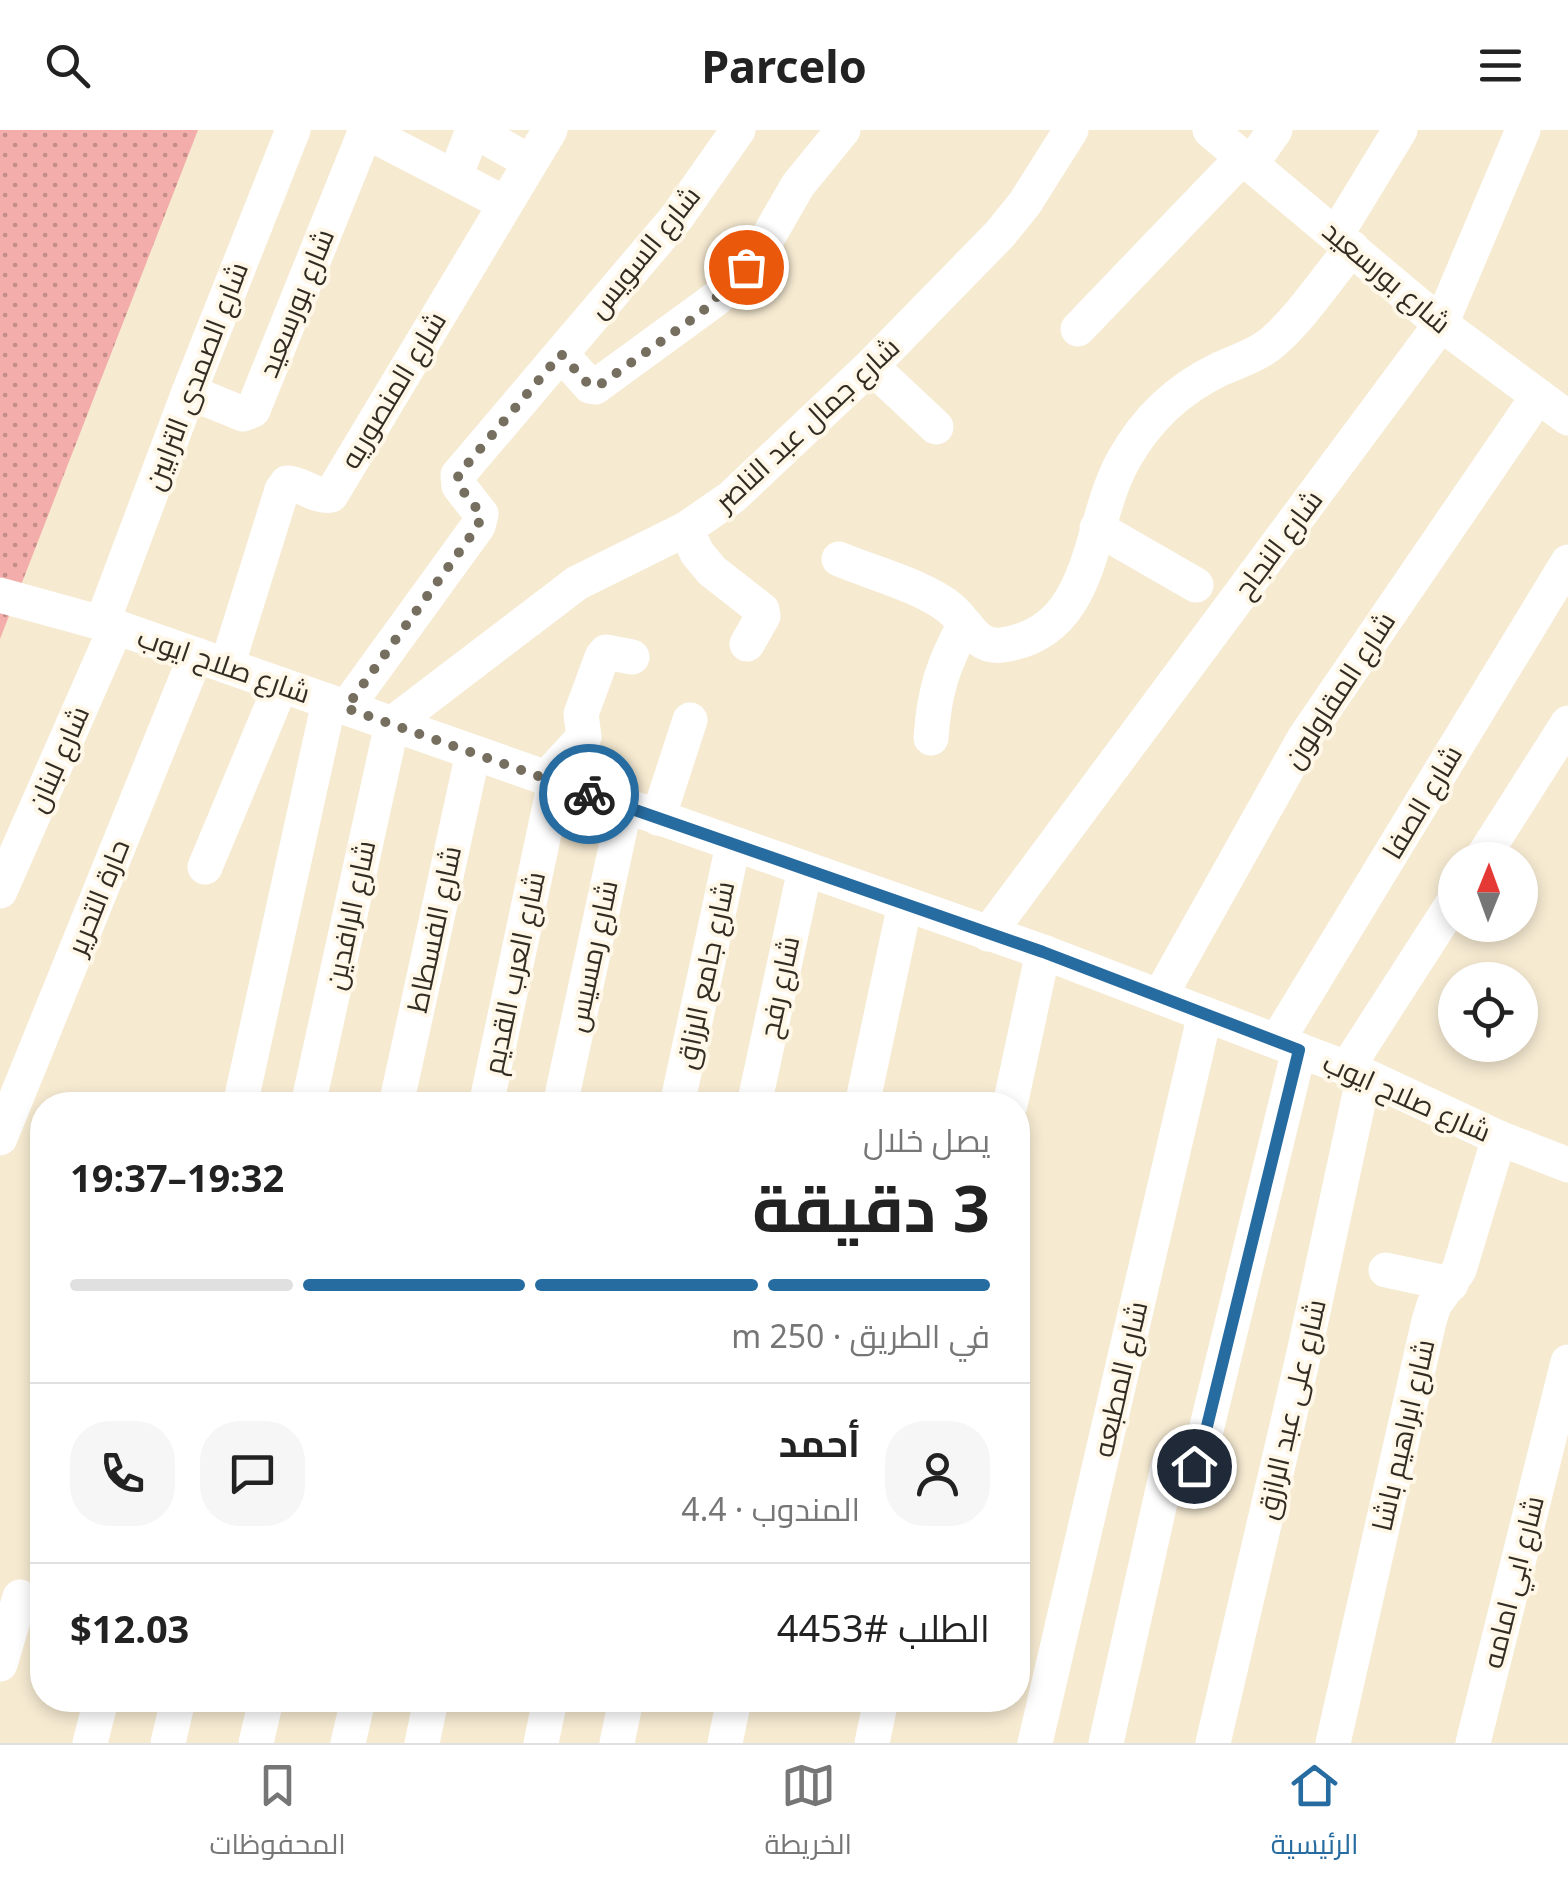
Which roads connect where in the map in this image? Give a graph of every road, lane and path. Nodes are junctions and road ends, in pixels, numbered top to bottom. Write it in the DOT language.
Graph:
graph roads {
  1 [pos="293,130"];
  2 [pos="473,130"];
  3 [pos="550,130"];
  4 [pos="738,130"];
  5 [pos="843,130"];
  6 [pos="1071,130"];
  7 [pos="1210,130"];
  8 [pos="1274,130"];
  9 [pos="1400,130"];
  10 [pos="1523,130"];
  11 [pos="366,131"];
  12 [pos="1247,160"];
  13 [pos="530,162"];
  14 [pos="455,177"];
  15 [pos="504,203"];
  16 [pos="1344,241"];
  17 [pos="1441,324"];
  18 [pos="1078,329"];
  19 [pos="561,354"];
  20 [pos="870,366"];
  21 [pos="188,392"];
  22 [pos="1558,403"];
  23 [pos="936,427"];
  24 [pos="1097,528"];
  25 [pos="686,530"];
  26 [pos="839,559"];
  27 [pos="1568,562"];
  28 [pos="1196,585"];
  29 [pos="0,595"];
  30 [pos="965,624"];
  31 [pos="109,625"];
  32 [pos="747,644"];
  33 [pos="632,657"];
  34 [pos="211,661"];
  35 [pos="281,685"];
  36 [pos="338,705"];
  37 [pos="690,720"];
  38 [pos="1568,723"];
  39 [pos="392,724"];
  40 [pos="930,738"];
  41 [pos="473,753"];
  42 [pos="550,780"];
  43 [pos="641,812"];
  44 [pos="1492,842"];
  45 [pos="733,846"];
  46 [pos="205,867"];
  47 [pos="805,869"];
  48 [pos="0,891"];
  49 [pos="905,904"];
  50 [pos="1438,930"];
  51 [pos="988,934"];
  52 [pos="1043,952"];
  53 [pos="1160,996"];
  54 [pos="1205,1014"];
  55 [pos="1288,1046"];
  56 [pos="1356,1072"];
  57 [pos="243,1092"];
  58 [pos="311,1092"];
  59 [pos="399,1092"];
  60 [pos="489,1092"];
  61 [pos="564,1092"];
  62 [pos="680,1092"];
  63 [pos="757,1092"];
  64 [pos="865,1092"];
  65 [pos="1013,1092"];
  66 [pos="0,1138"];
  67 [pos="1498,1138"];
  68 [pos="1568,1166"];
  69 [pos="1386,1270"];
  70 [pos="1450,1284"];
  71 [pos="1568,1362"];
  72 [pos="20,1597"];
  73 [pos="0,1664"];
  74 [pos="99,1712"];
  75 [pos="175,1712"];
  76 [pos="263,1712"];
  77 [pos="355,1712"];
  78 [pos="428,1712"];
  79 [pos="547,1712"];
  80 [pos="623,1712"];
  81 [pos="731,1712"];
  82 [pos="879,1712"];
  83 [pos="90,1743"];
  84 [pos="168,1743"];
  85 [pos="256,1743"];
  86 [pos="348,1743"];
  87 [pos="422,1743"];
  88 [pos="541,1743"];
  89 [pos="617,1743"];
  90 [pos="725,1743"];
  91 [pos="872,1743"];
  92 [pos="1035,1743"];
  93 [pos="1106,1743"];
  94 [pos="1213,1743"];
  95 [pos="1333,1743"];
  96 [pos="1473,1743"];
  1 -- 21 [label="street, شارع الصمدى الترابين"];
  2 -- 13 [label="street"];
  2 -- 14 [label="street"];
  3 -- 13 [label="street, شارع المنصوريه"];
  4 -- 19 [label="street, شارع السويس"];
  5 -- 19 [label="street"];
  6 -- 20 [label="street, شارع جمال عبد الناصر"];
  7 -- 12 [label="street, شارع بورسعيد"];
  8 -- 12 [label="street"];
  9 -- 16 [label="street"];
  10 -- 17 [label="street, شارع النجاح"];
  11 -- 14 [label="street"];
  11 -- 21 [label="street, شارع بورسعيد"];
  12 -- 16 [label="street, شارع بورسعيد"];
  12 -- 18 [label="street"];
  13 -- 15 [label="street, شارع المنصوريه"];
  14 -- 15 [label="street"];
  15 -- 34 [label="street, شارع المنصوريه"];
  16 -- 17 [label="street, شارع بورسعيد"];
  16 -- 24 [label="street"];
  17 -- 22 [label="street, شارع بورسعيد"];
  17 -- 51 [label="street, شارع النجاح"];
  19 -- 36 [label="street, شارع السويس"];
  20 -- 23 [label="street"];
  20 -- 25 [label="street, شارع جمال عبد الناصر"];
  21 -- 31 [label="street, شارع الصمدى الترابين"];
  22 -- 53 [label="street, شارع المقاولون"];
  24 -- 28 [label="street"];
  24 -- 30 [label="street"];
  25 -- 32 [label="street"];
  25 -- 39 [label="street, شارع جمال عبد الناصر"];
  26 -- 30 [label="street"];
  27 -- 55 [label="street, شارع الصفا"];
  29 -- 31 [label="street, شارع صلاح ايوب"];
  30 -- 40 [label="street"];
  31 -- 34 [label="street, شارع صلاح ايوب"];
  31 -- 48 [label="street, شارع لبنان"];
  33 -- 42 [label="street"];
  34 -- 35 [label="street, شارع صلاح ايوب"];
  34 -- 66 [label="street, حارة التحرير"];
  35 -- 36 [label="street, شارع صلاح ايوب"];
  35 -- 46 [label="street"];
  36 -- 39 [label="street, شارع صلاح ايوب"];
  36 -- 57 [label="street"];
  37 -- 43 [label="street, شارع رمسيس"];
  38 -- 44 [label="street"];
  39 -- 41 [label="street, شارع صلاح ايوب"];
  39 -- 58 [label="street, شارع الرافدين"];
  41 -- 42 [label="street, شارع صلاح ايوب"];
  41 -- 59 [label="street, شارع الفسطاط"];
  42 -- 43 [label="street, شارع صلاح ايوب"];
  42 -- 60 [label="street, شارع العرب القديم"];
  43 -- 45 [label="street, شارع صلاح ايوب"];
  43 -- 61 [label="street, شارع رمسيس"];
  45 -- 47 [label="street, شارع صلاح ايوب"];
  45 -- 62 [label="street, شارع جامع الرزاق"];
  47 -- 49 [label="street, شارع صلاح ايوب"];
  47 -- 63 [label="street, شارع رفح"];
  49 -- 51 [label="street, شارع صلاح ايوب"];
  49 -- 64 [label="street"];
  50 -- 56 [label="street"];
  51 -- 52 [label="street, شارع صلاح ايوب"];
  52 -- 53 [label="street, شارع صلاح ايوب"];
  52 -- 65 [label="street"];
  53 -- 54 [label="street, شارع صلاح ايوب"];
  54 -- 55 [label="street, شارع صلاح ايوب"];
  54 -- 92 [label="street, شارع المطبعه"];
  55 -- 56 [label="street, شارع صلاح ايوب"];
  55 -- 93 [label="street, شارع الصفا"];
  56 -- 67 [label="street, شارع صلاح ايوب"];
  56 -- 94 [label="street, شارع على عبد الرازق"];
  67 -- 68 [label="street, شارع صلاح ايوب"];
  67 -- 70 [label="street, شارع ابراهيم باشا"];
  69 -- 70 [label="street"];
  70 -- 95 [label="street, شارع ابراهيم باشا"];
  71 -- 96 [label="street, شارع ابي امامه"];
  72 -- 73 [label="street"];
  74 -- 83 [label="street"];
  75 -- 84 [label="street"];
  76 -- 85 [label="street"];
  77 -- 86 [label="street"];
  78 -- 87 [label="street"];
  79 -- 88 [label="street"];
  80 -- 89 [label="street"];
  81 -- 90 [label="street"];
  82 -- 91 [label="street"];
}
